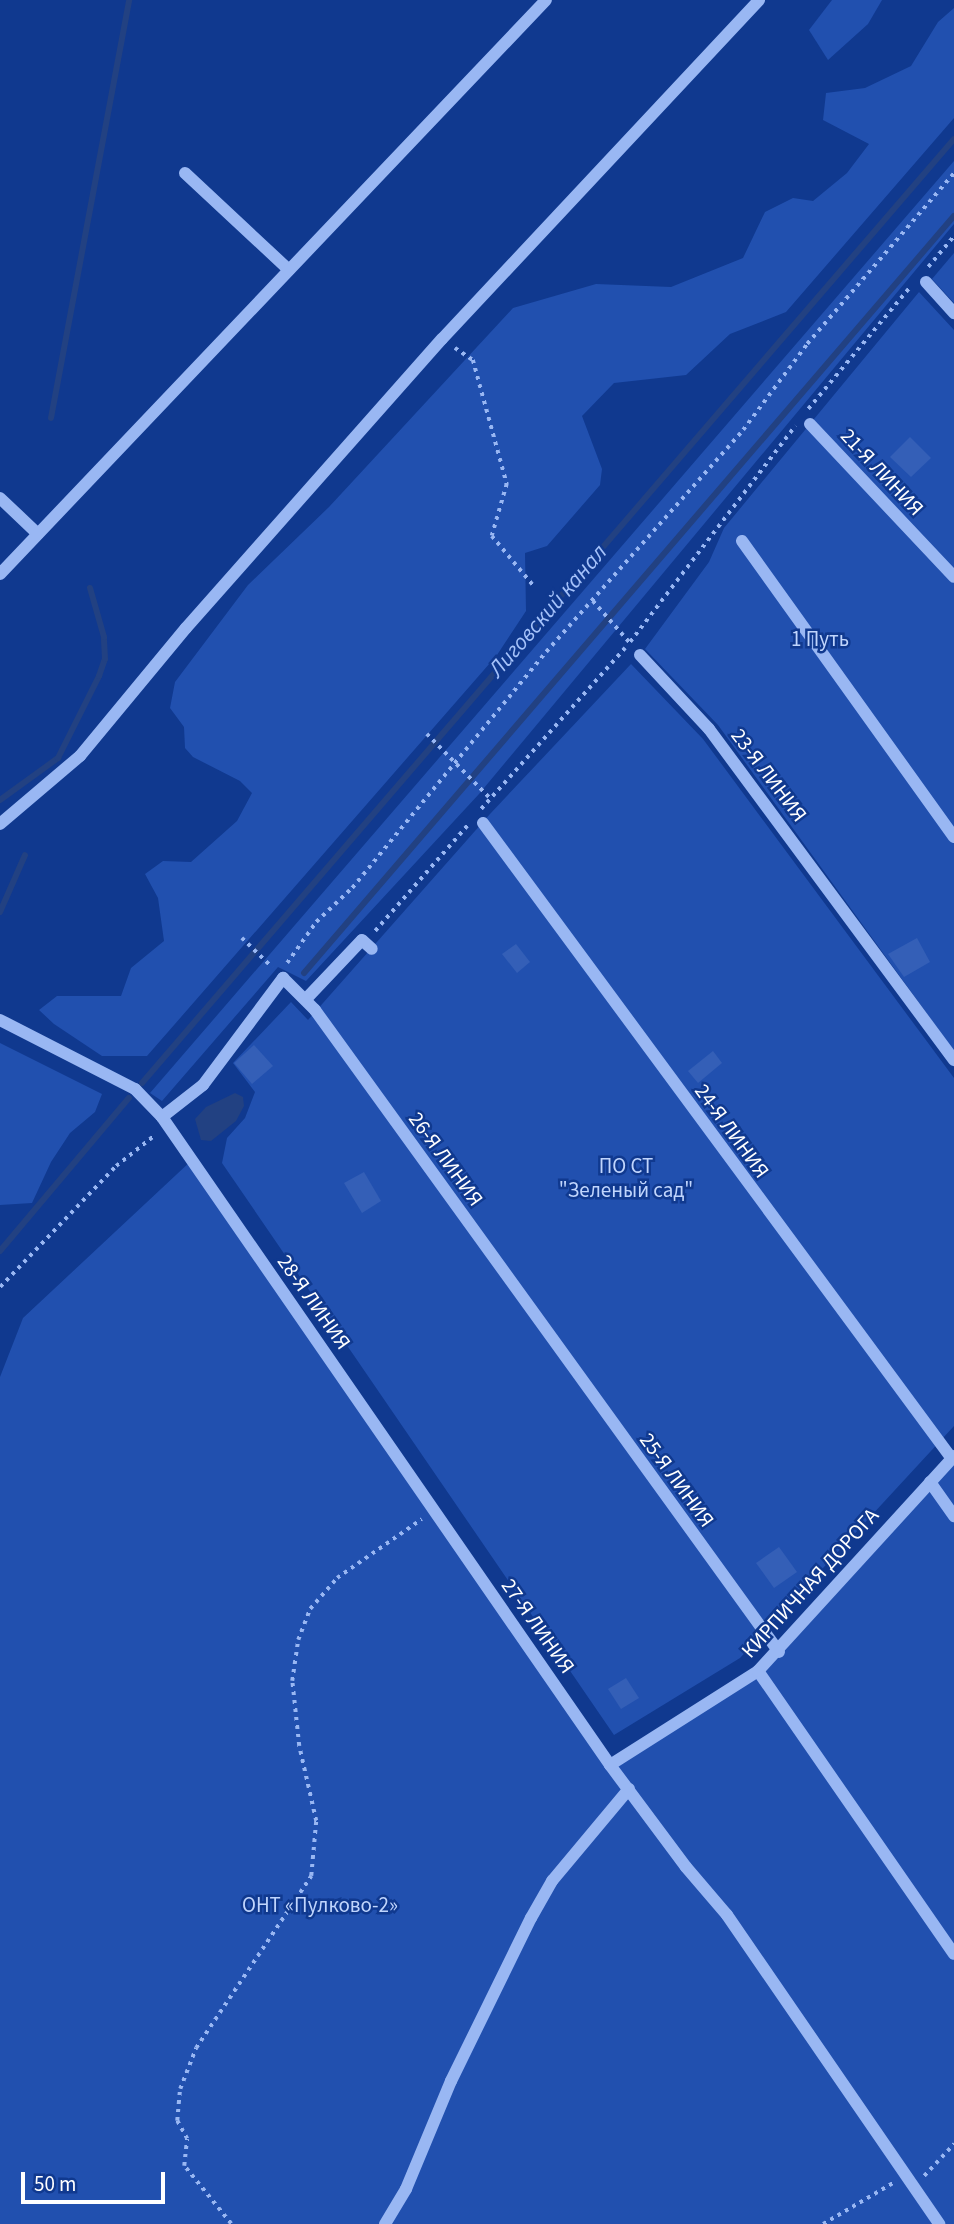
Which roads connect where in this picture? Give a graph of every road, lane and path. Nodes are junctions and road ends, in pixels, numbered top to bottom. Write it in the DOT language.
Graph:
graph roads {
  1 [pos="546,0"];
  2 [pos="759,0"];
  3 [pos="184,173"];
  4 [pos="954,173"];
  5 [pos="954,236"];
  6 [pos="289,270"];
  7 [pos="926,282"];
  8 [pos="954,313"];
  9 [pos="442,339"];
  10 [pos="810,424"];
  11 [pos="0,498"];
  12 [pos="38,534"];
  13 [pos="743,541"];
  14 [pos="0,574"];
  15 [pos="954,577"];
  16 [pos="533,585"];
  17 [pos="593,601"];
  18 [pos="624,635"];
  19 [pos="640,655"];
  20 [pos="427,734"];
  21 [pos="456,763"];
  22 [pos="490,798"];
  23 [pos="483,823"];
  24 [pos="0,824"];
  25 [pos="954,837"];
  26 [pos="242,938"];
  27 [pos="367,944"];
  28 [pos="269,964"];
  29 [pos="284,978"];
  30 [pos="306,999"];
  31 [pos="0,1020"];
  32 [pos="954,1060"];
  33 [pos="162,1116"];
  34 [pos="0,1287"];
  35 [pos="545,1330"];
  36 [pos="953,1458"];
  37 [pos="930,1482"];
  38 [pos="434,1510"];
  39 [pos="954,1516"];
  40 [pos="779,1651"];
  41 [pos="758,1671"];
  42 [pos="610,1765"];
  43 [pos="629,1789"];
  44 [pos="954,1954"];
  45 [pos="954,2144"];
  46 [pos="911,2179"];
  47 [pos="231,2224"];
  48 [pos="385,2224"];
  49 [pos="823,2224"];
  50 [pos="939,2224"];
  1 -- 6 [label="street"];
  2 -- 9 [label="street"];
  3 -- 6 [label="street"];
  4 -- 17 [label="path"];
  5 -- 22 [label="path"];
  6 -- 12 [label="street"];
  7 -- 8 [label="street"];
  9 -- 16 [label="path"];
  9 -- 24 [label="street"];
  10 -- 15 [label="street, 21-Я ЛИНИЯ"];
  11 -- 12 [label="street"];
  12 -- 14 [label="street"];
  13 -- 25 [label="street"];
  17 -- 18 [label="path"];
  17 -- 21 [label="path"];
  19 -- 32 [label="street, 23-Я ЛИНИЯ"];
  20 -- 21 [label="path"];
  21 -- 22 [label="path"];
  21 -- 29 [label="path"];
  22 -- 27 [label="path"];
  23 -- 36 [label="street, 24-Я ЛИНИЯ"];
  26 -- 28 [label="path"];
  27 -- 30 [label="street"];
  29 -- 30 [label="street, 26-Я ЛИНИЯ"];
  29 -- 33 [label="street"];
  30 -- 35 [label="street, 26-Я ЛИНИЯ"];
  31 -- 33 [label="street, 28-Я ЛИНИЯ"];
  33 -- 34 [label="path"];
  33 -- 38 [label="street, 28-Я ЛИНИЯ"];
  35 -- 40 [label="street, 25-Я ЛИНИЯ"];
  36 -- 37 [label="street, КИРПИЧНАЯ ДОРОГА"];
  37 -- 39 [label="street"];
  37 -- 40 [label="street, КИРПИЧНАЯ ДОРОГА"];
  38 -- 42 [label="street, 27-Я ЛИНИЯ"];
  38 -- 47 [label="path"];
  40 -- 41 [label="street, КИРПИЧНАЯ ДОРОГА"];
  41 -- 42 [label="street, КИРПИЧНАЯ ДОРОГА"];
  41 -- 44 [label="street"];
  42 -- 43 [label="street, 27-Я ЛИНИЯ"];
  43 -- 46 [label="street, 27-Я ЛИНИЯ"];
  43 -- 48 [label="street"];
  45 -- 46 [label="path"];
  46 -- 49 [label="path"];
  46 -- 50 [label="street, 27-Я ЛИНИЯ"];
}
